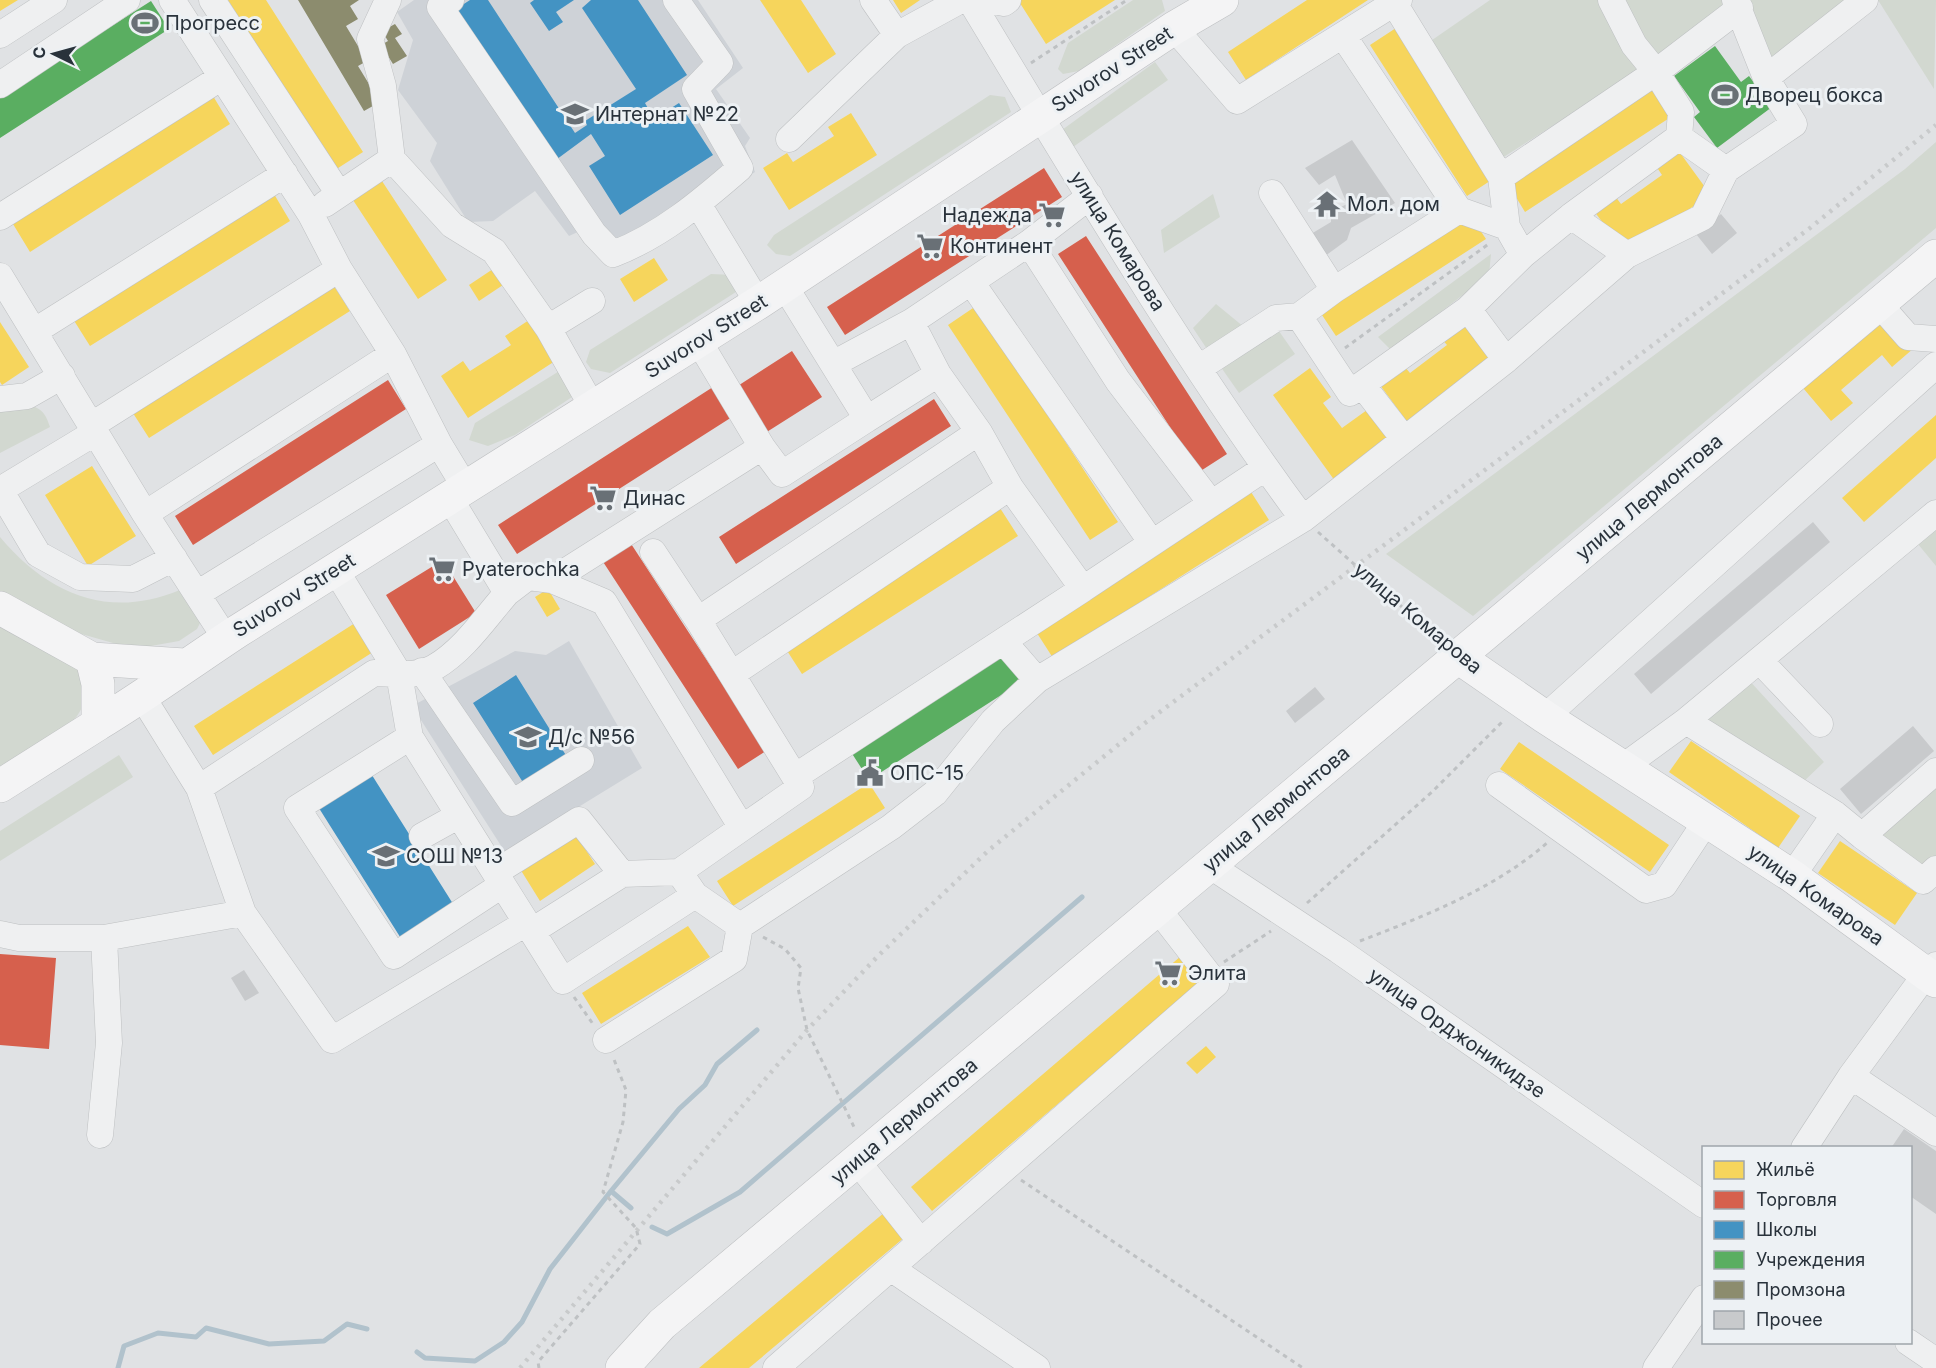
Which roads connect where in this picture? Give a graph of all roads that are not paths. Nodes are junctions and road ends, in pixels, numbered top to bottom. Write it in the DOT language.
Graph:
graph roads {
  1 [pos="54,0"];
  2 [pos="127,0"];
  3 [pos="172,0"];
  4 [pos="212,0"];
  5 [pos="388,0"];
  6 [pos="451,0"];
  7 [pos="676,0"];
  8 [pos="873,0"];
  9 [pos="961,0"];
  10 [pos="970,0"];
  11 [pos="1222,0"];
  12 [pos="1611,0"];
  13 [pos="1865,0"];
  14 [pos="1397,2"];
  15 [pos="1738,4"];
  16 [pos="1174,28"];
  17 [pos="0,35"];
  18 [pos="897,35"];
  19 [pos="1344,37"];
  20 [pos="1656,72"];
  21 [pos="222,77"];
  22 [pos="1766,78"];
  23 [pos="0,85"];
  24 [pos="1040,116"];
  25 [pos="1679,137"];
  26 [pos="789,139"];
  27 [pos="392,159"];
  28 [pos="1726,171"];
  29 [pos="285,174"];
  30 [pos="1501,177"];
  31 [pos="1272,193"];
  32 [pos="339,194"];
  33 [pos="1090,196"];
  34 [pos="698,204"];
  35 [pos="1459,210"];
  36 [pos="310,215"];
  37 [pos="1571,216"];
  38 [pos="0,217"];
  39 [pos="1507,227"];
  40 [pos="1029,243"];
  41 [pos="1523,255"];
  42 [pos="1627,255"];
  43 [pos="1936,256"];
  44 [pos="339,269"];
  45 [pos="0,276"];
  46 [pos="971,282"];
  47 [pos="1334,290"];
  48 [pos="771,294"];
  49 [pos="592,302"];
  50 [pos="1879,304"];
  51 [pos="1468,309"];
  52 [pos="1299,316"];
  53 [pos="910,322"];
  54 [pos="548,328"];
  55 [pos="35,331"];
  56 [pos="1936,339"];
  57 [pos="698,340"];
  58 [pos="393,354"];
  59 [pos="1506,360"];
  60 [pos="832,364"];
  61 [pos="1936,365"];
  62 [pos="1199,368"];
  63 [pos="938,374"];
  64 [pos="62,376"];
  65 [pos="1363,386"];
  66 [pos="0,399"];
  67 [pos="593,408"];
  68 [pos="867,419"];
  69 [pos="94,428"];
  70 [pos="979,432"];
  71 [pos="1404,439"];
  72 [pos="439,444"];
  73 [pos="762,447"];
  74 [pos="1265,468"];
  75 [pos="1010,487"];
  76 [pos="0,490"];
  77 [pos="457,492"];
  78 [pos="1211,503"];
  79 [pos="1936,513"];
  80 [pos="145,514"];
  81 [pos="1303,519"];
  82 [pos="1152,543"];
  83 [pos="653,552"];
  84 [pos="174,558"];
  85 [pos="336,569"];
  86 [pos="552,580"];
  87 [pos="1083,589"];
  88 [pos="507,593"];
  89 [pos="197,594"];
  90 [pos="0,608"];
  91 [pos="698,620"];
  92 [pos="226,639"];
  93 [pos="1004,642"];
  94 [pos="1458,657"];
  95 [pos="92,659"];
  96 [pos="1760,661"];
  97 [pos="184,665"];
  98 [pos="411,673"];
  99 [pos="732,674"];
  100 [pos="1036,680"];
  101 [pos="142,698"];
  102 [pos="1534,709"];
  103 [pos="1686,721"];
  104 [pos="98,724"];
  105 [pos="1820,724"];
  106 [pos="410,737"];
  107 [pos="581,760"];
  108 [pos="1623,767"];
  109 [pos="1936,771"];
  110 [pos="796,776"];
  111 [pos="1499,785"];
  112 [pos="0,786"];
  113 [pos="199,788"];
  114 [pos="1835,814"];
  115 [pos="458,816"];
  116 [pos="1707,820"];
  117 [pos="742,828"];
  118 [pos="422,836"];
  119 [pos="1862,836"];
  120 [pos="1209,865"];
  121 [pos="1936,869"];
  122 [pos="679,872"];
  123 [pos="622,874"];
  124 [pos="1792,876"];
  125 [pos="499,878"];
  126 [pos="695,895"];
  127 [pos="1157,908"];
  128 [pos="243,913"];
  129 [pos="740,926"];
  130 [pos="529,927"];
  131 [pos="0,934"];
  132 [pos="104,938"];
  133 [pos="1933,973"];
  134 [pos="606,1040"];
  135 [pos="1851,1076"];
  136 [pos="1936,1133"];
  137 [pos="100,1135"];
  138 [pos="1805,1146"];
  139 [pos="857,1161"];
  140 [pos="1702,1204"];
  141 [pos="921,1242"];
  142 [pos="892,1269"];
  143 [pos="1702,1301"];
  144 [pos="622,1368"];
  145 [pos="776,1368"];
  146 [pos="1037,1368"];
  147 [pos="1656,1368"];
  1 -- 17 [label="street"];
  2 -- 23 [label="street"];
  3 -- 21 [label="street"];
  4 -- 32 [label="street"];
  5 -- 27 [label="street"];
  6 -- 34 [label="street"];
  7 -- 34 [label="street"];
  8 -- 18 [label="street"];
  9 -- 18 [label="street"];
  10 -- 24 [label="street, улица Комарова"];
  11 -- 16 [label="main road, Suvorov Street"];
  12 -- 20 [label="street"];
  13 -- 22 [label="street"];
  14 -- 19 [label="street"];
  14 -- 30 [label="street"];
  15 -- 20 [label="street"];
  15 -- 22 [label="street"];
  16 -- 19 [label="street"];
  16 -- 24 [label="main road, Suvorov Street"];
  18 -- 26 [label="street"];
  19 -- 35 [label="street"];
  20 -- 25 [label="street"];
  20 -- 30 [label="street"];
  21 -- 29 [label="street"];
  21 -- 38 [label="street"];
  22 -- 28 [label="street"];
  24 -- 33 [label="street, улица Комарова"];
  24 -- 48 [label="main road, Suvorov Street"];
  25 -- 28 [label="street"];
  25 -- 37 [label="street"];
  27 -- 32 [label="street"];
  27 -- 54 [label="street"];
  28 -- 42 [label="street"];
  29 -- 36 [label="street"];
  29 -- 55 [label="street"];
  30 -- 39 [label="street"];
  31 -- 47 [label="street"];
  32 -- 36 [label="street"];
  33 -- 40 [label="street"];
  33 -- 62 [label="street, улица Комарова"];
  34 -- 48 [label="street"];
  35 -- 39 [label="street"];
  35 -- 47 [label="street"];
  36 -- 44 [label="street"];
  37 -- 41 [label="street"];
  37 -- 42 [label="street"];
  39 -- 41 [label="street"];
  40 -- 46 [label="street"];
  40 -- 78 [label="street"];
  41 -- 51 [label="street"];
  42 -- 59 [label="street"];
  43 -- 50 [label="main road, улица Лермонтова"];
  44 -- 58 [label="street"];
  44 -- 69 [label="street"];
  45 -- 55 [label="street"];
  46 -- 53 [label="street"];
  46 -- 82 [label="street"];
  47 -- 52 [label="street"];
  48 -- 57 [label="main road, Suvorov Street"];
  48 -- 60 [label="street"];
  49 -- 54 [label="street"];
  50 -- 56 [label="street"];
  50 -- 94 [label="main road, улица Лермонтова"];
  51 -- 59 [label="street"];
  51 -- 65 [label="street"];
  52 -- 62 [label="street"];
  52 -- 65 [label="street"];
  53 -- 60 [label="street"];
  53 -- 63 [label="street"];
  54 -- 67 [label="street"];
  55 -- 64 [label="street"];
  57 -- 67 [label="main road, Suvorov Street"];
  57 -- 73 [label="street"];
  58 -- 72 [label="street"];
  58 -- 80 [label="street"];
  59 -- 71 [label="street"];
  60 -- 68 [label="street"];
  61 -- 102 [label="street"];
  62 -- 74 [label="street, улица Комарова"];
  63 -- 68 [label="street"];
  63 -- 70 [label="street"];
  64 -- 66 [label="street"];
  64 -- 69 [label="street"];
  65 -- 71 [label="street"];
  67 -- 77 [label="main road, Suvorov Street"];
  68 -- 73 [label="street"];
  69 -- 76 [label="street"];
  69 -- 80 [label="street"];
  70 -- 75 [label="street"];
  70 -- 91 [label="street"];
  71 -- 81 [label="street"];
  72 -- 77 [label="street"];
  72 -- 89 [label="street"];
  73 -- 86 [label="street"];
  74 -- 78 [label="street"];
  74 -- 81 [label="street, улица Комарова"];
  75 -- 87 [label="street"];
  75 -- 99 [label="street"];
  76 -- 84 [label="street"];
  77 -- 85 [label="main road, Suvorov Street"];
  77 -- 88 [label="street"];
  78 -- 82 [label="street"];
  79 -- 96 [label="street"];
  80 -- 84 [label="street"];
  81 -- 100 [label="street"];
  82 -- 87 [label="street"];
  83 -- 91 [label="street"];
  84 -- 89 [label="street"];
  85 -- 92 [label="main road, Suvorov Street"];
  85 -- 98 [label="street"];
  86 -- 88 [label="street"];
  86 -- 117 [label="street"];
  87 -- 93 [label="street"];
  88 -- 98 [label="street"];
  89 -- 92 [label="street"];
  90 -- 95 [label="main road"];
  91 -- 99 [label="street"];
  92 -- 97 [label="main road, Suvorov Street"];
  93 -- 100 [label="street"];
  93 -- 110 [label="street"];
  94 -- 102 [label="main road, улица Комарова"];
  94 -- 120 [label="main road, улица Лермонтова"];
  95 -- 97 [label="main road"];
  95 -- 104 [label="main road"];
  96 -- 103 [label="street"];
  96 -- 105 [label="street"];
  97 -- 101 [label="main road, Suvorov Street"];
  98 -- 106 [label="street"];
  98 -- 107 [label="street"];
  98 -- 113 [label="street"];
  99 -- 110 [label="street"];
  100 -- 129 [label="street"];
  101 -- 104 [label="main road, Suvorov Street"];
  101 -- 113 [label="street"];
  102 -- 108 [label="main road, улица Комарова"];
  103 -- 108 [label="street"];
  103 -- 114 [label="street"];
  104 -- 112 [label="main road, Suvorov Street"];
  106 -- 115 [label="street"];
  106 -- 125 [label="street"];
  108 -- 116 [label="main road, улица Комарова"];
  109 -- 119 [label="street"];
  110 -- 117 [label="street"];
  111 -- 116 [label="street"];
  113 -- 128 [label="street"];
  114 -- 119 [label="street"];
  114 -- 124 [label="street"];
  115 -- 118 [label="street"];
  115 -- 125 [label="street"];
  116 -- 124 [label="main road, улица Комарова"];
  117 -- 122 [label="street"];
  119 -- 121 [label="street"];
  120 -- 127 [label="main road, улица Лермонтова"];
  120 -- 140 [label="street, улица Орджоникидзе"];
  122 -- 123 [label="street"];
  122 -- 126 [label="street"];
  123 -- 125 [label="street"];
  123 -- 130 [label="street"];
  124 -- 133 [label="main road, улица Комарова"];
  125 -- 130 [label="street"];
  126 -- 129 [label="street"];
  126 -- 130 [label="street"];
  127 -- 139 [label="main road, улица Лермонтова"];
  127 -- 141 [label="street"];
  128 -- 130 [label="street"];
  128 -- 132 [label="street"];
  129 -- 134 [label="street"];
  131 -- 132 [label="street"];
  132 -- 137 [label="street"];
  133 -- 135 [label="street"];
  135 -- 136 [label="street"];
  135 -- 138 [label="street"];
  139 -- 141 [label="street"];
  139 -- 144 [label="main road, улица Лермонтова"];
  141 -- 142 [label="street"];
  142 -- 145 [label="street"];
  142 -- 146 [label="street"];
  143 -- 147 [label="street"];
}
